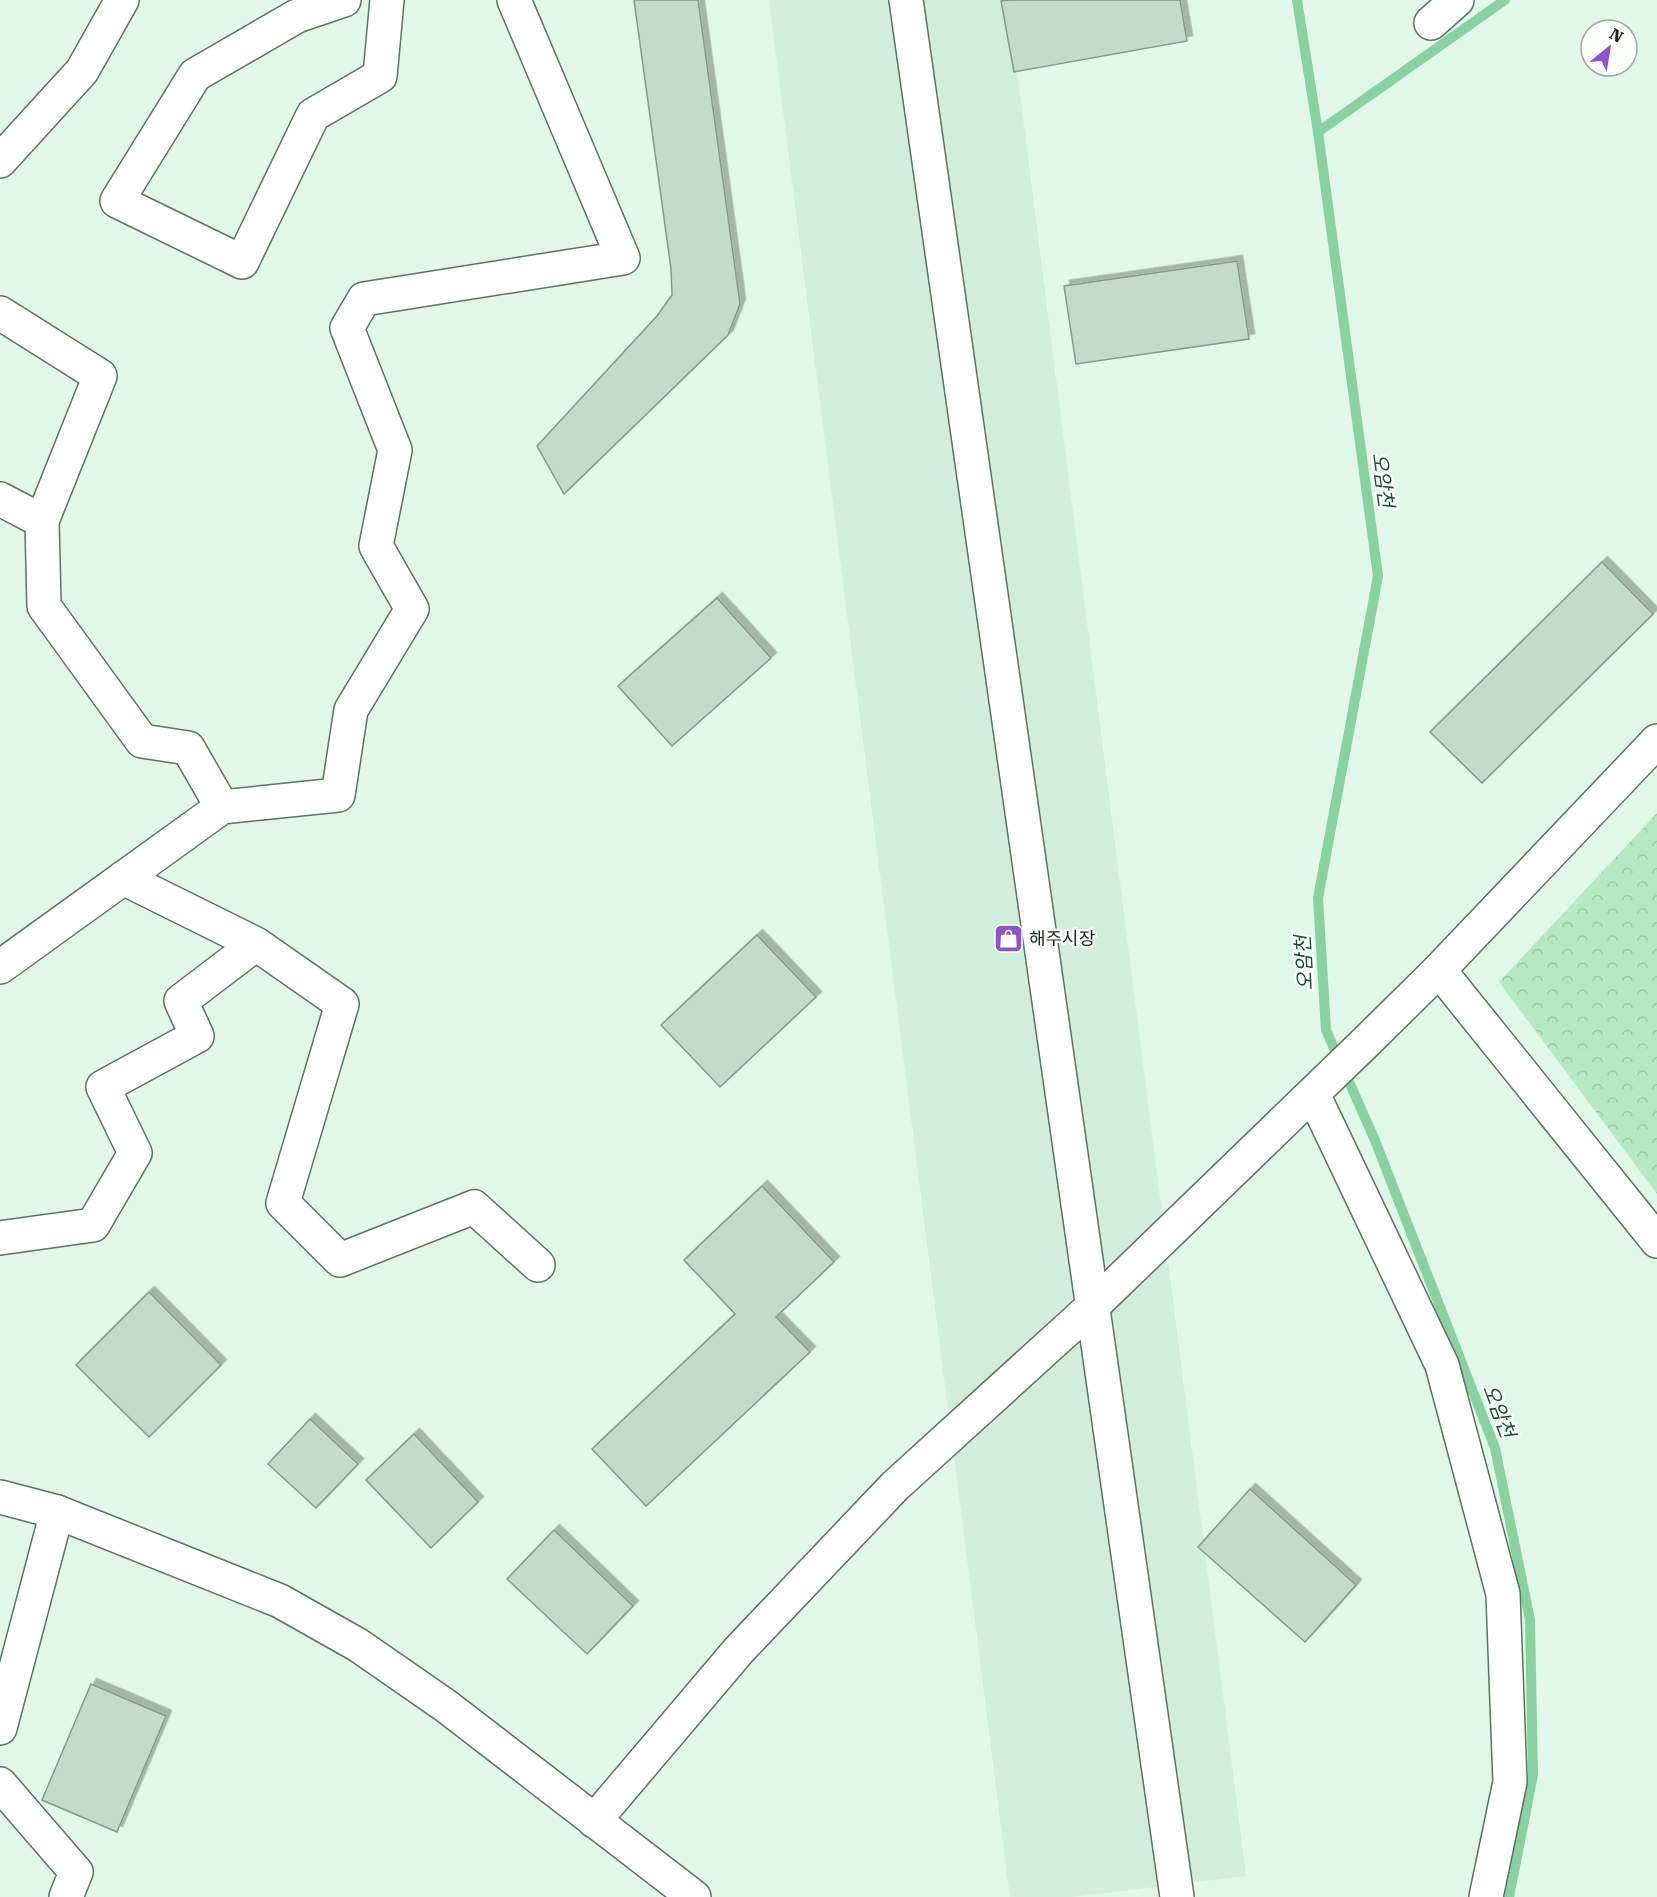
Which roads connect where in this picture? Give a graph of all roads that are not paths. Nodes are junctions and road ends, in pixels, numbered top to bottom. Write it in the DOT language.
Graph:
graph roads {
  1 [pos="122,0"];
  2 [pos="344,0"];
  3 [pos="387,0"];
  4 [pos="514,0"];
  5 [pos="906,0"];
  6 [pos="1457,0"];
  7 [pos="1431,23"];
  8 [pos="0,161"];
  9 [pos="0,313"];
  10 [pos="0,499"];
  11 [pos="42,520"];
  12 [pos="1657,741"];
  13 [pos="222,807"];
  14 [pos="123,878"];
  15 [pos="256,944"];
  16 [pos="5,951"];
  17 [pos="1439,970"];
  18 [pos="1313,1094"];
  19 [pos="0,1238"];
  20 [pos="1657,1241"];
  21 [pos="538,1265"];
  22 [pos="1093,1306"];
  23 [pos="0,1497"];
  24 [pos="57,1512"];
  25 [pos="0,1728"];
  26 [pos="0,1784"];
  27 [pos="594,1821"];
  28 [pos="678,1892"];
  29 [pos="66,1897"];
  30 [pos="1177,1897"];
  31 [pos="1486,1897"];
  1 -- 8 [label="street"];
  2 -- 3 [label="street"];
  4 -- 13 [label="street"];
  5 -- 22 [label="street"];
  6 -- 7 [label="street"];
  9 -- 11 [label="street"];
  10 -- 11 [label="street"];
  11 -- 13 [label="street"];
  12 -- 17 [label="street"];
  13 -- 14 [label="street"];
  14 -- 15 [label="street"];
  14 -- 16 [label="street"];
  15 -- 19 [label="street"];
  15 -- 21 [label="street"];
  17 -- 18 [label="street"];
  17 -- 20 [label="street"];
  18 -- 22 [label="street"];
  18 -- 31 [label="street"];
  22 -- 27 [label="street"];
  22 -- 30 [label="street"];
  23 -- 24 [label="street"];
  24 -- 25 [label="street"];
  24 -- 27 [label="street"];
  26 -- 29 [label="street"];
  27 -- 28 [label="street"];
}
